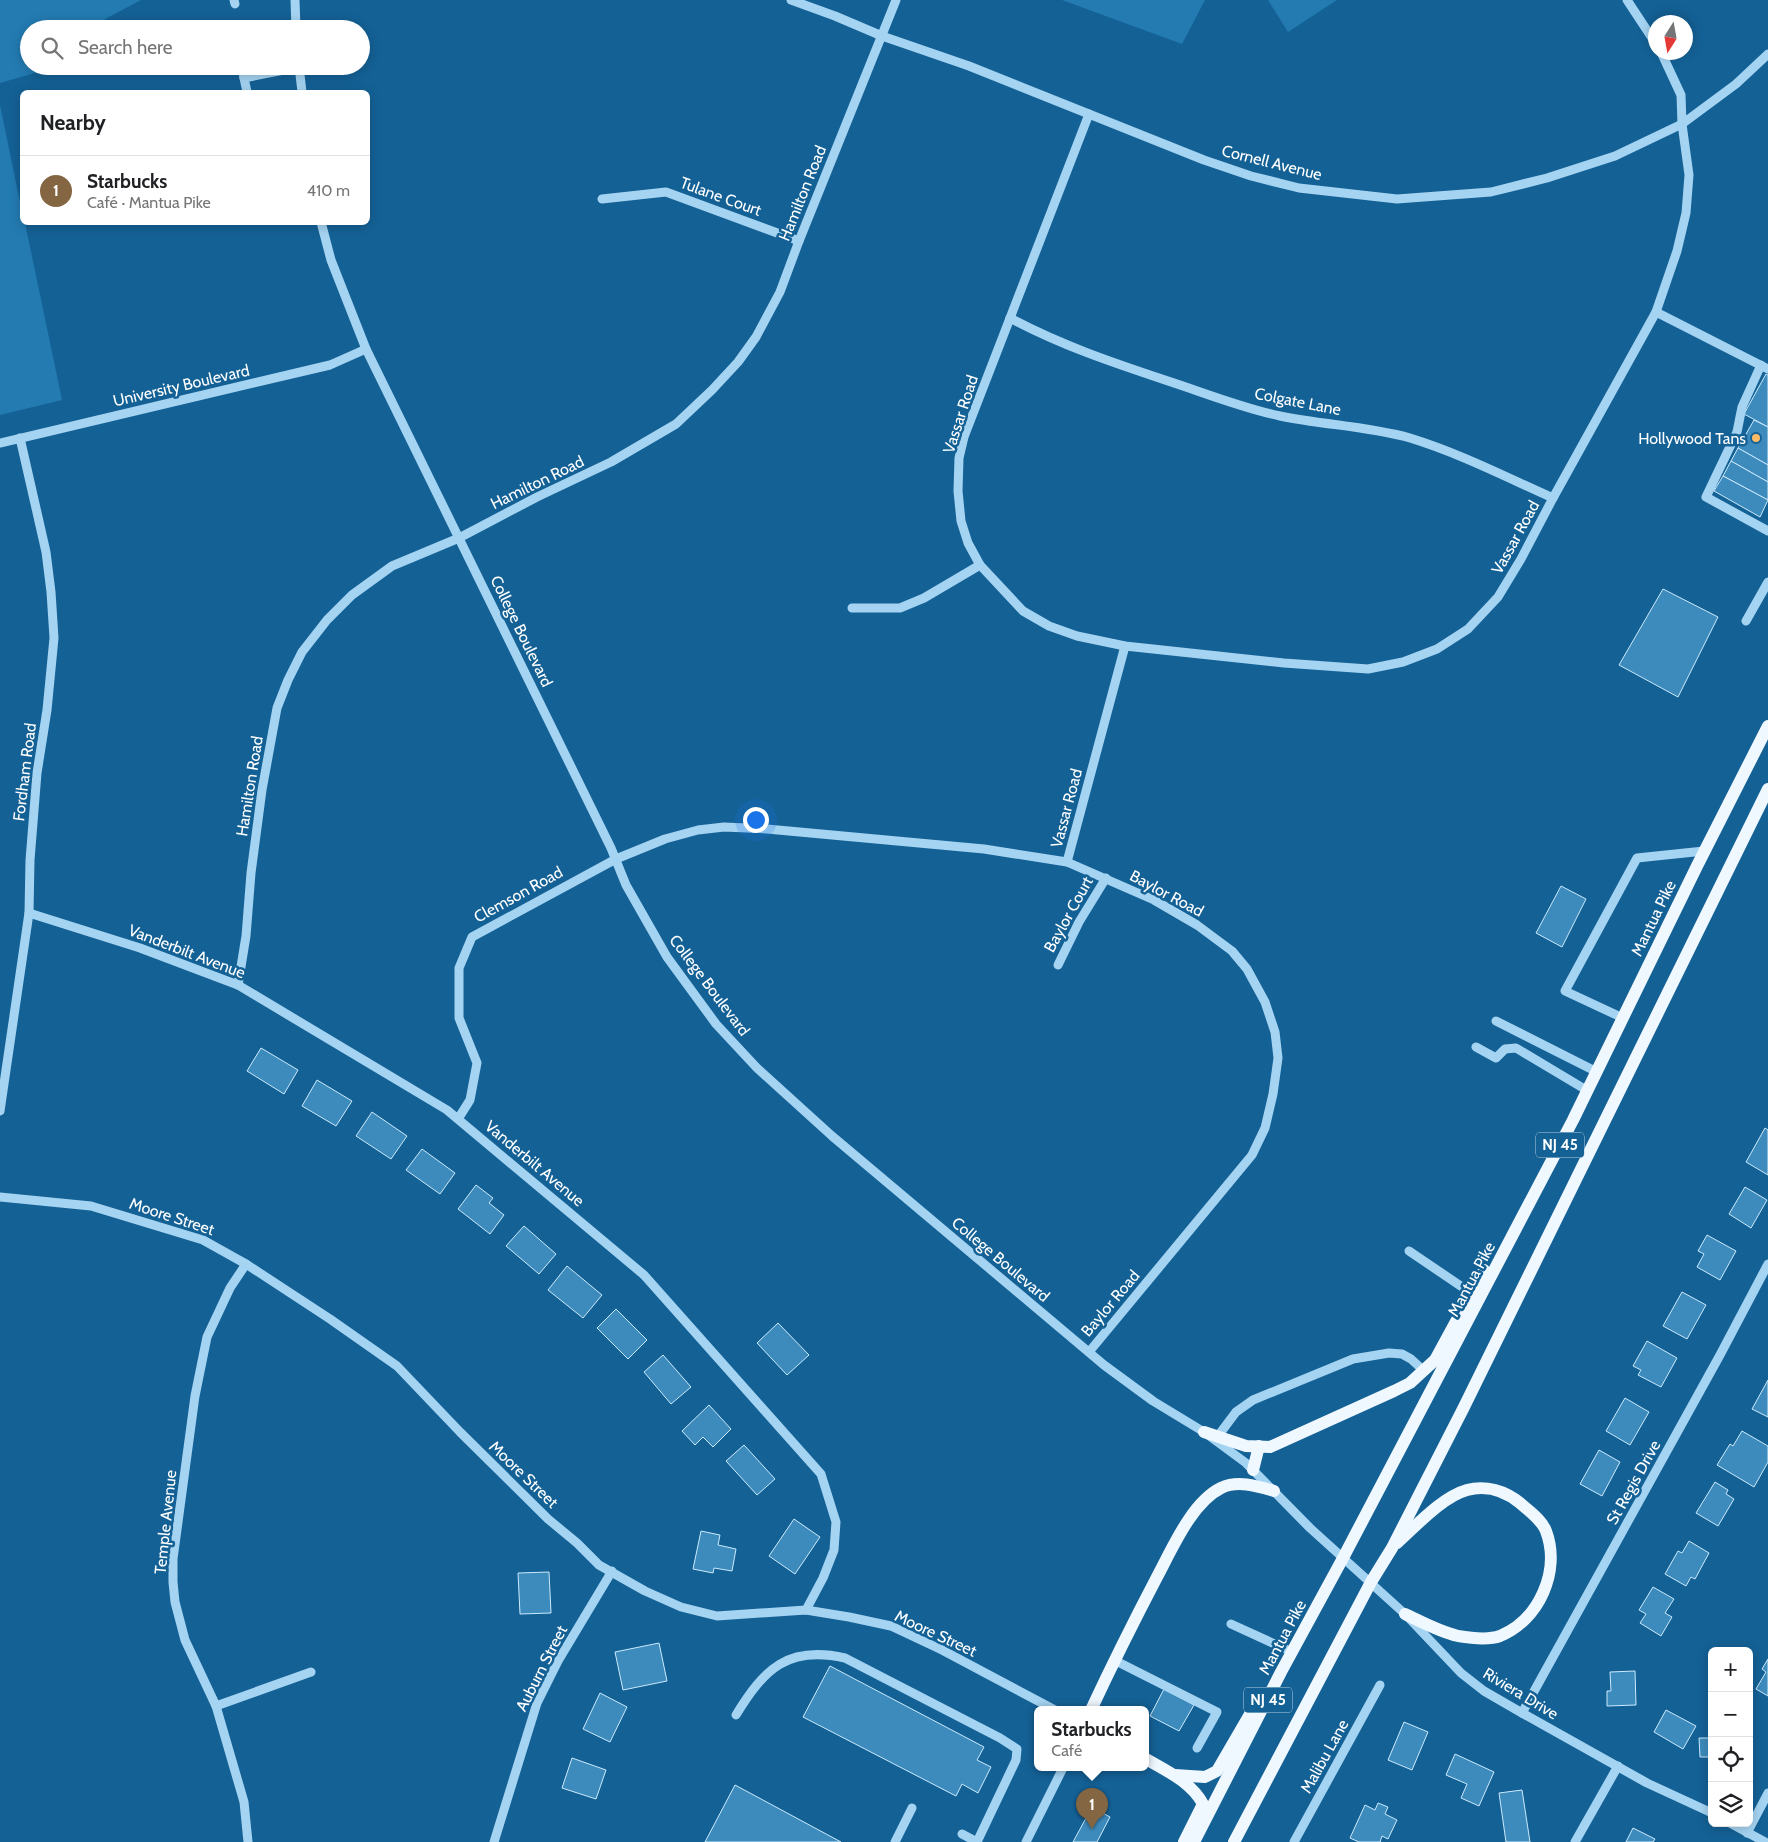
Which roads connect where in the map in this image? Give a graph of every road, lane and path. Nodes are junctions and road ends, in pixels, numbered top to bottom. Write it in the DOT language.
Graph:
graph roads {
  1 [pos="295,0"];
  2 [pos="790,0"];
  3 [pos="896,0"];
  4 [pos="1628,0"];
  5 [pos="296,20"];
  6 [pos="1648,31"];
  7 [pos="882,36"];
  8 [pos="1768,54"];
  9 [pos="1665,60"];
  10 [pos="244,75"];
  11 [pos="259,75"];
  12 [pos="300,75"];
  13 [pos="244,78"];
  14 [pos="247,90"];
  15 [pos="302,90"];
  16 [pos="1089,114"];
  17 [pos="1682,124"];
  18 [pos="602,199"];
  19 [pos="322,225"];
  20 [pos="799,241"];
  21 [pos="1656,312"];
  22 [pos="1010,318"];
  23 [pos="366,349"];
  24 [pos="1764,367"];
  25 [pos="20,438"];
  26 [pos="0,443"];
  27 [pos="1553,498"];
  28 [pos="1768,531"];
  29 [pos="459,538"];
  30 [pos="980,565"];
  31 [pos="1768,582"];
  32 [pos="1765,593"];
  33 [pos="852,608"];
  34 [pos="1746,621"];
  35 [pos="1125,646"];
  36 [pos="1768,726"];
  37 [pos="1768,789"];
  38 [pos="1704,851"];
  39 [pos="616,859"];
  40 [pos="1067,862"];
  41 [pos="1106,878"];
  42 [pos="29,913"];
  43 [pos="1058,965"];
  44 [pos="238,985"];
  45 [pos="1623,1018"];
  46 [pos="1496,1021"];
  47 [pos="1476,1047"];
  48 [pos="1597,1072"];
  49 [pos="1588,1091"];
  50 [pos="0,1111"];
  51 [pos="458,1119"];
  52 [pos="0,1197"];
  53 [pos="1409,1252"];
  54 [pos="1502,1254"];
  55 [pos="246,1264"];
  56 [pos="1768,1264"];
  57 [pos="1471,1293"];
  58 [pos="1089,1352"];
  59 [pos="1423,1370"];
  60 [pos="1204,1432"];
  61 [pos="1218,1436"];
  62 [pos="1259,1446"];
  63 [pos="1253,1470"];
  64 [pos="1274,1491"];
  65 [pos="1392,1548"];
  66 [pos="1343,1558"];
  67 [pos="612,1571"];
  68 [pos="1371,1582"];
  69 [pos="806,1610"];
  70 [pos="1405,1614"];
  71 [pos="1231,1624"];
  72 [pos="1292,1652"];
  73 [pos="1114,1660"];
  74 [pos="311,1672"];
  75 [pos="1281,1672"];
  76 [pos="1380,1685"];
  77 [pos="216,1706"];
  78 [pos="1047,1706"];
  79 [pos="1094,1706"];
  80 [pos="1522,1713"];
  81 [pos="736,1715"];
  82 [pos="1197,1748"];
  83 [pos="1149,1761"];
  84 [pos="1618,1766"];
  85 [pos="1062,1771"];
  86 [pos="1175,1775"];
  87 [pos="1768,1793"];
  88 [pos="912,1808"];
  89 [pos="1708,1812"];
  90 [pos="1738,1827"];
  91 [pos="1747,1832"];
  92 [pos="962,1834"];
  93 [pos="248,1842"];
  94 [pos="494,1842"];
  95 [pos="895,1842"];
  96 [pos="977,1842"];
  97 [pos="1026,1842"];
  98 [pos="1184,1842"];
  99 [pos="1194,1842"];
  100 [pos="1234,1842"];
  101 [pos="1294,1842"];
  102 [pos="1576,1842"];
  103 [pos="1764,1842"];
  1 -- 5 [label="street"];
  2 -- 7 [label="street, Cornell Avenue"];
  3 -- 7 [label="street, Hamilton Road"];
  4 -- 6 [label="street"];
  7 -- 16 [label="street, Cornell Avenue"];
  7 -- 20 [label="street, Hamilton Road"];
  8 -- 17 [label="street, Cornell Avenue"];
  9 -- 17 [label="street, Vassar Road"];
  10 -- 13 [label="street"];
  11 -- 13 [label="street"];
  12 -- 15 [label="street"];
  13 -- 14 [label="street"];
  16 -- 17 [label="street, Cornell Avenue"];
  16 -- 22 [label="street, Vassar Road"];
  17 -- 21 [label="street, Vassar Road"];
  18 -- 20 [label="street, Tulane Court"];
  19 -- 23 [label="street, College Boulevard"];
  20 -- 29 [label="street, Hamilton Road"];
  21 -- 24 [label="street"];
  21 -- 27 [label="street, Vassar Road"];
  22 -- 27 [label="street, Colgate Lane"];
  22 -- 30 [label="street, Vassar Road"];
  23 -- 25 [label="street, University Boulevard"];
  23 -- 29 [label="street, College Boulevard"];
  24 -- 28 [label="street"];
  25 -- 26 [label="street, University Boulevard"];
  25 -- 42 [label="street, Fordham Road"];
  27 -- 35 [label="street, Vassar Road"];
  29 -- 39 [label="street, College Boulevard"];
  29 -- 44 [label="street, Hamilton Road"];
  30 -- 33 [label="street"];
  30 -- 35 [label="street, Vassar Road"];
  31 -- 32 [label="street"];
  32 -- 34 [label="street"];
  35 -- 40 [label="street, Vassar Road"];
  36 -- 38 [label="main road, Mantua Pike / NJ 45"];
  37 -- 65 [label="main road, NJ 45"];
  38 -- 45 [label="main road, Mantua Pike / NJ 45"];
  38 -- 45 [label="street"];
  39 -- 40 [label="street, Baylor Road"];
  39 -- 51 [label="street, Clemson Road"];
  39 -- 58 [label="street, College Boulevard"];
  40 -- 41 [label="street, Baylor Road"];
  41 -- 43 [label="street, Baylor Court"];
  41 -- 58 [label="street, Baylor Road"];
  42 -- 44 [label="street, Vanderbilt Avenue"];
  42 -- 50 [label="street, Fordham Road"];
  44 -- 51 [label="street, Vanderbilt Avenue"];
  45 -- 48 [label="main road, Mantua Pike / NJ 45"];
  46 -- 48 [label="street"];
  47 -- 49 [label="street"];
  48 -- 49 [label="main road, Mantua Pike / NJ 45"];
  49 -- 54 [label="main road, Mantua Pike / NJ 45"];
  51 -- 69 [label="street, Vanderbilt Avenue"];
  52 -- 55 [label="street, Moore Street"];
  53 -- 57 [label="street"];
  54 -- 57 [label="main road"];
  54 -- 66 [label="main road, Mantua Pike / NJ 45"];
  55 -- 67 [label="street, Moore Street"];
  55 -- 77 [label="street, Temple Avenue"];
  56 -- 80 [label="street, St Regis Drive"];
  57 -- 59 [label="main road"];
  58 -- 60 [label="street, College Boulevard"];
  59 -- 61 [label="street"];
  59 -- 62 [label="main road"];
  60 -- 61 [label="main road"];
  60 -- 63 [label="street, College Boulevard"];
  61 -- 62 [label="main road"];
  62 -- 63 [label="main road"];
  63 -- 64 [label="street, College Boulevard"];
  64 -- 66 [label="street, College Boulevard"];
  64 -- 73 [label="main road"];
  65 -- 68 [label="main road, NJ 45"];
  65 -- 70 [label="main road"];
  66 -- 68 [label="street, Riviera Drive"];
  66 -- 72 [label="main road, Mantua Pike / NJ 45"];
  67 -- 69 [label="street, Moore Street"];
  67 -- 94 [label="street, Auburn Street"];
  68 -- 70 [label="street, Riviera Drive"];
  68 -- 100 [label="main road, NJ 45"];
  69 -- 78 [label="street, Moore Street"];
  70 -- 80 [label="street, Riviera Drive"];
  71 -- 72 [label="street"];
  72 -- 75 [label="main road, Mantua Pike / NJ 45"];
  73 -- 79 [label="main road"];
  73 -- 82 [label="street"];
  74 -- 77 [label="street"];
  75 -- 86 [label="main road"];
  75 -- 99 [label="main road, Mantua Pike / NJ 45"];
  76 -- 101 [label="street, Malibu Lane"];
  77 -- 93 [label="street, Temple Avenue"];
  80 -- 84 [label="street, Riviera Drive"];
  81 -- 96 [label="street"];
  83 -- 86 [label="main road"];
  84 -- 89 [label="street, Riviera Drive"];
  84 -- 102 [label="street"];
  85 -- 97 [label="street"];
  86 -- 98 [label="main road"];
  87 -- 91 [label="street"];
  88 -- 95 [label="street"];
  90 -- 91 [label="street"];
  91 -- 103 [label="street"];
  92 -- 96 [label="street"];
}
